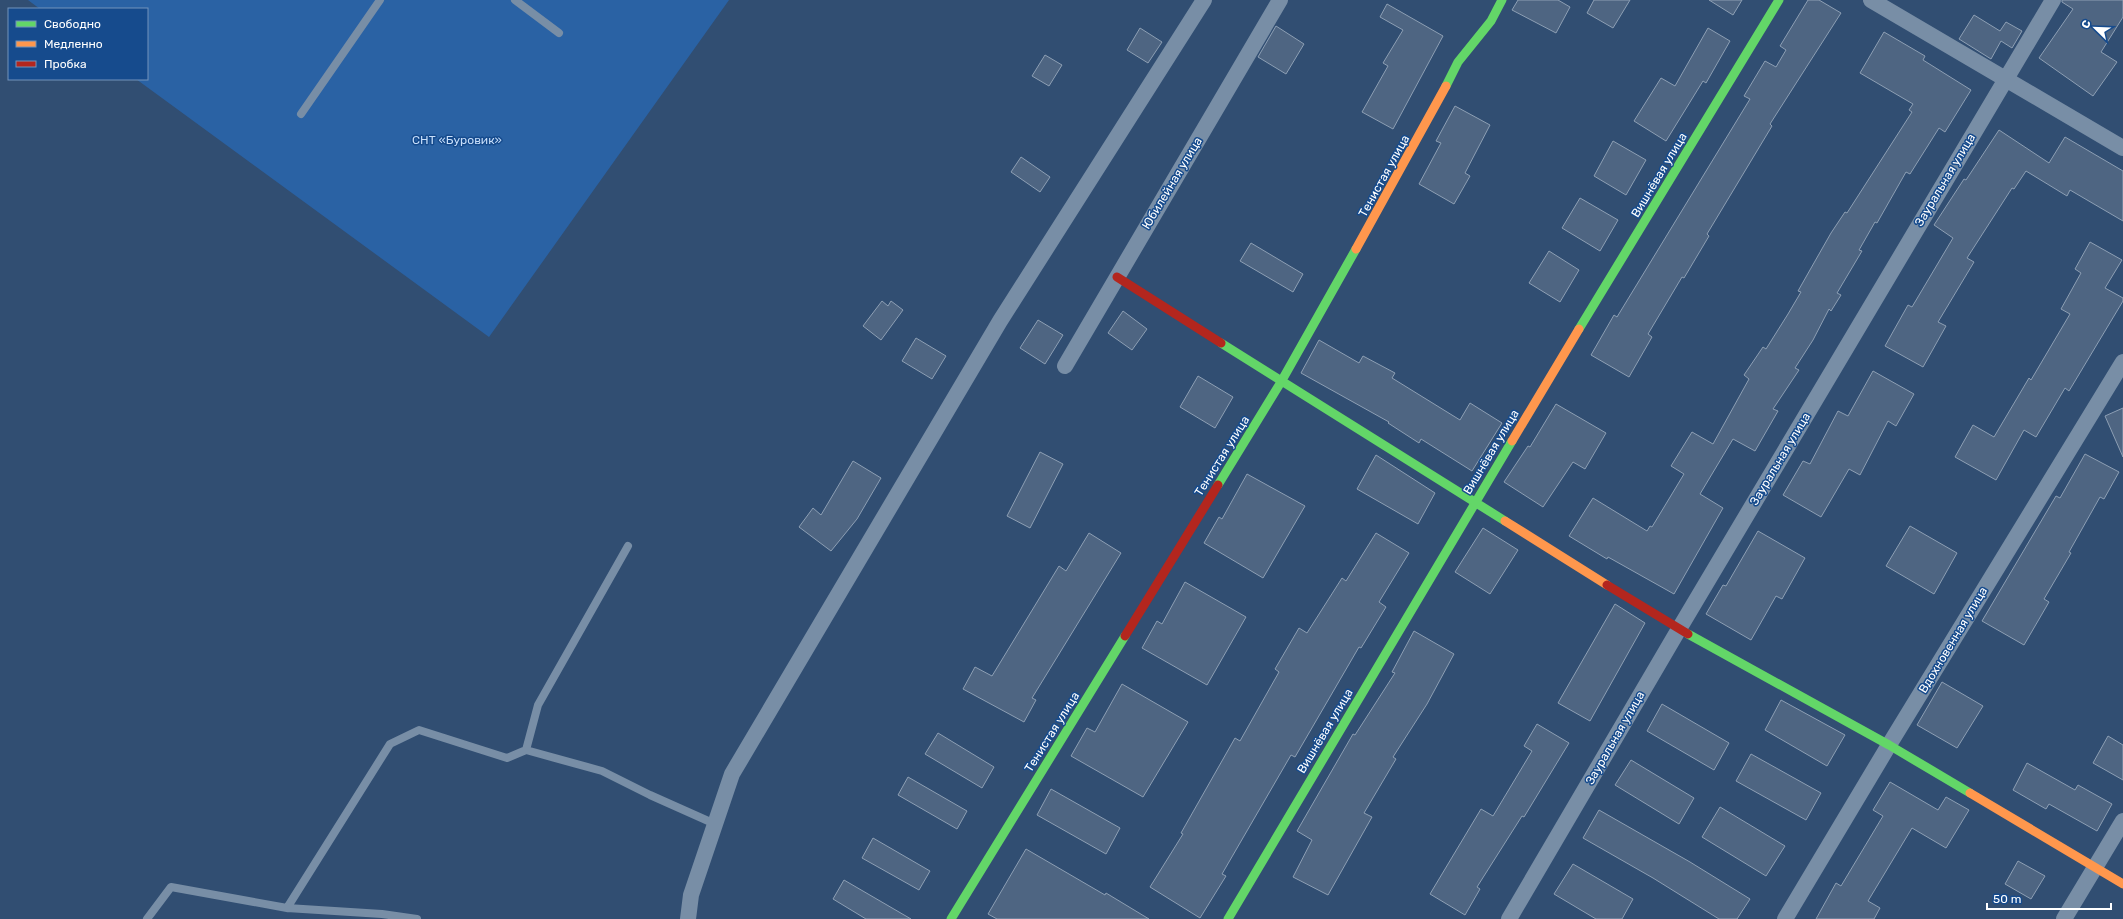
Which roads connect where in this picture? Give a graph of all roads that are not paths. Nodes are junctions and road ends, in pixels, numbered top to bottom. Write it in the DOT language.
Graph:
graph roads {
  1 [pos="380,0"];
  2 [pos="515,0"];
  3 [pos="1204,0"];
  4 [pos="1280,0"];
  5 [pos="1502,0"];
  6 [pos="1779,0"];
  7 [pos="1871,0"];
  8 [pos="2053,0"];
  9 [pos="559,33"];
  10 [pos="2006,78"];
  11 [pos="301,114"];
  12 [pos="2123,148"];
  13 [pos="1117,277"];
  14 [pos="2123,362"];
  15 [pos="1065,366"];
  16 [pos="1281,382"];
  17 [pos="1475,501"];
  18 [pos="628,546"];
  19 [pos="1679,629"];
  20 [pos="1889,745"];
  21 [pos="526,750"];
  22 [pos="2123,821"];
  23 [pos="715,824"];
  24 [pos="2095,868"];
  25 [pos="2123,884"];
  26 [pos="287,908"];
  27 [pos="147,919"];
  28 [pos="418,919"];
  29 [pos="688,919"];
  30 [pos="951,919"];
  31 [pos="1228,919"];
  32 [pos="1509,919"];
  33 [pos="1785,919"];
  34 [pos="2064,919"];
  1 -- 11 [label="lane"];
  2 -- 9 [label="lane"];
  3 -- 23 [label="street"];
  4 -- 13 [label="street, Юбилейная улица"];
  5 -- 16 [label="street, Тенистая улица"];
  6 -- 17 [label="street, Вишнёвая улица"];
  7 -- 10 [label="street"];
  8 -- 10 [label="street, Зауральная улица"];
  10 -- 12 [label="street"];
  10 -- 19 [label="street, Зауральная улица"];
  13 -- 15 [label="street, Юбилейная улица"];
  13 -- 16 [label="street"];
  14 -- 20 [label="street, Вдохновенная улица"];
  16 -- 17 [label="street"];
  16 -- 30 [label="street, Тенистая улица"];
  17 -- 19 [label="street"];
  17 -- 31 [label="street, Вишнёвая улица"];
  18 -- 21 [label="lane"];
  19 -- 20 [label="street"];
  19 -- 32 [label="street, Зауральная улица"];
  20 -- 24 [label="street"];
  20 -- 33 [label="street, Вдохновенная улица"];
  21 -- 23 [label="lane"];
  21 -- 26 [label="lane"];
  22 -- 24 [label="street"];
  23 -- 29 [label="street"];
  24 -- 25 [label="street"];
  24 -- 34 [label="street"];
  26 -- 27 [label="lane"];
  26 -- 28 [label="lane"];
}
